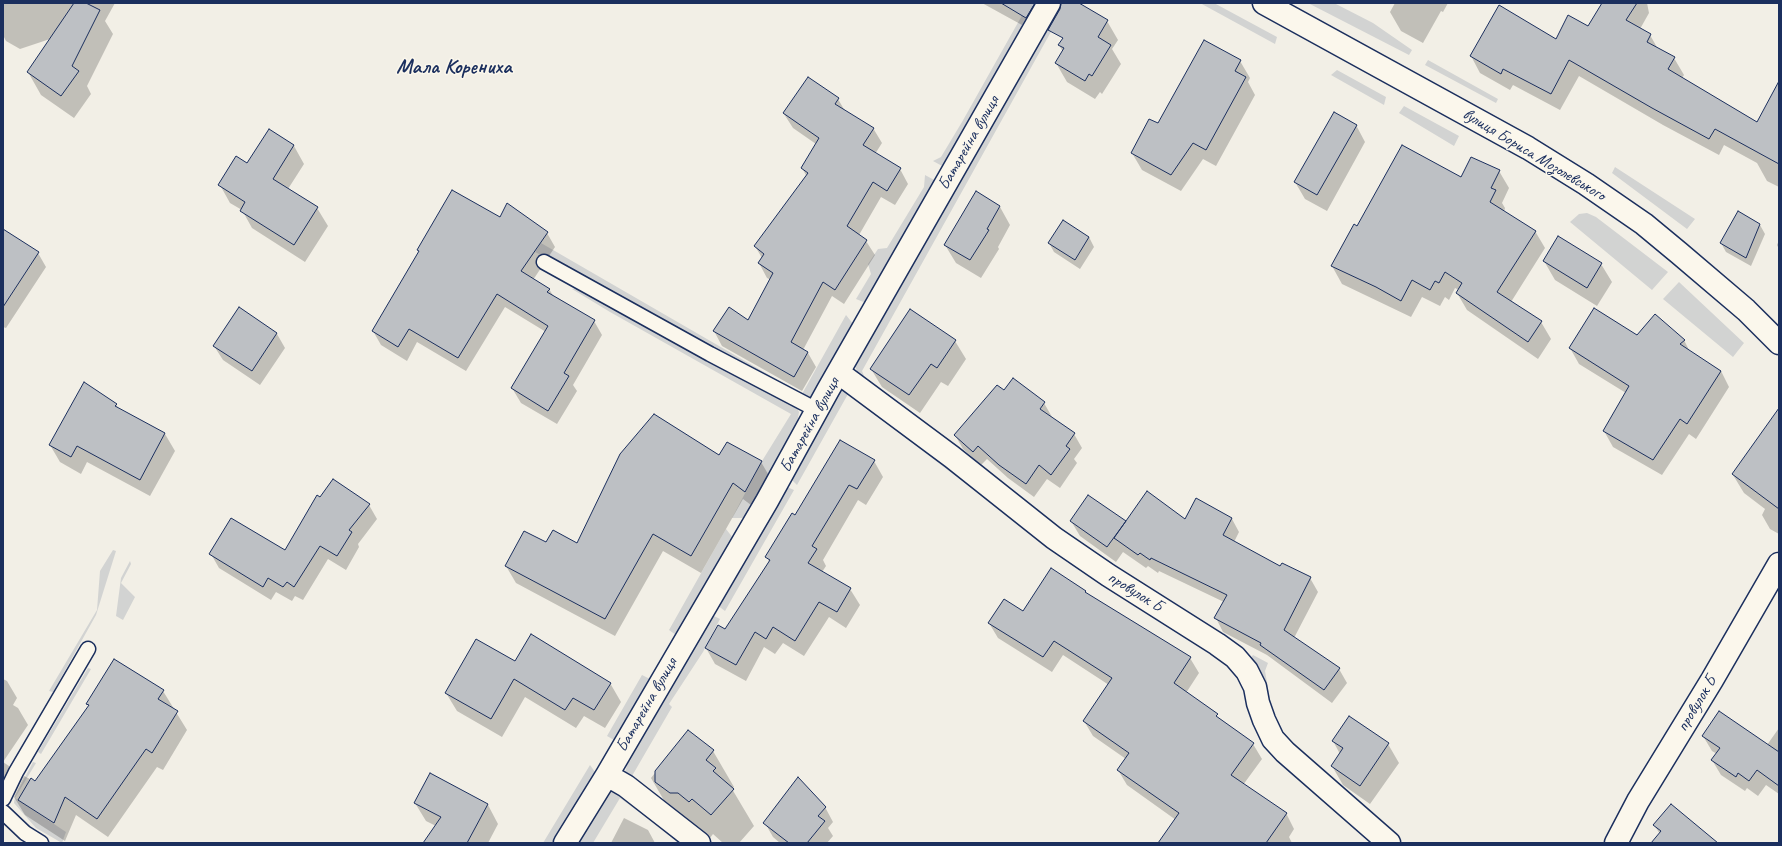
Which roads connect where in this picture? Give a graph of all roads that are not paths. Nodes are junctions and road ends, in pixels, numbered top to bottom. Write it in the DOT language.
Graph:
graph roads {
  1 [pos="1049,3"];
  2 [pos="1264,3"];
  3 [pos="544,262"];
  4 [pos="1779,343"];
  5 [pos="839,373"];
  6 [pos="817,410"];
  7 [pos="1779,564"];
  8 [pos="88,649"];
  9 [pos="607,775"];
  10 [pos="3,799"];
  11 [pos="3,812"];
  12 [pos="41,843"];
  13 [pos="565,843"];
  14 [pos="699,843"];
  15 [pos="1390,843"];
  16 [pos="1616,843"];
  1 -- 5 [label="street, Батарейна вулиця"];
  2 -- 4 [label="street, вулиця Бориса Мозолевського"];
  3 -- 6 [label="lane"];
  5 -- 6 [label="street, Батарейна вулиця"];
  5 -- 15 [label="street, провулок Б"];
  6 -- 9 [label="street, Батарейна вулиця"];
  7 -- 16 [label="street, провулок Б"];
  8 -- 10 [label="lane"];
  9 -- 13 [label="street, Батарейна вулиця"];
  9 -- 14 [label="street"];
  11 -- 12 [label="lane"];
}
